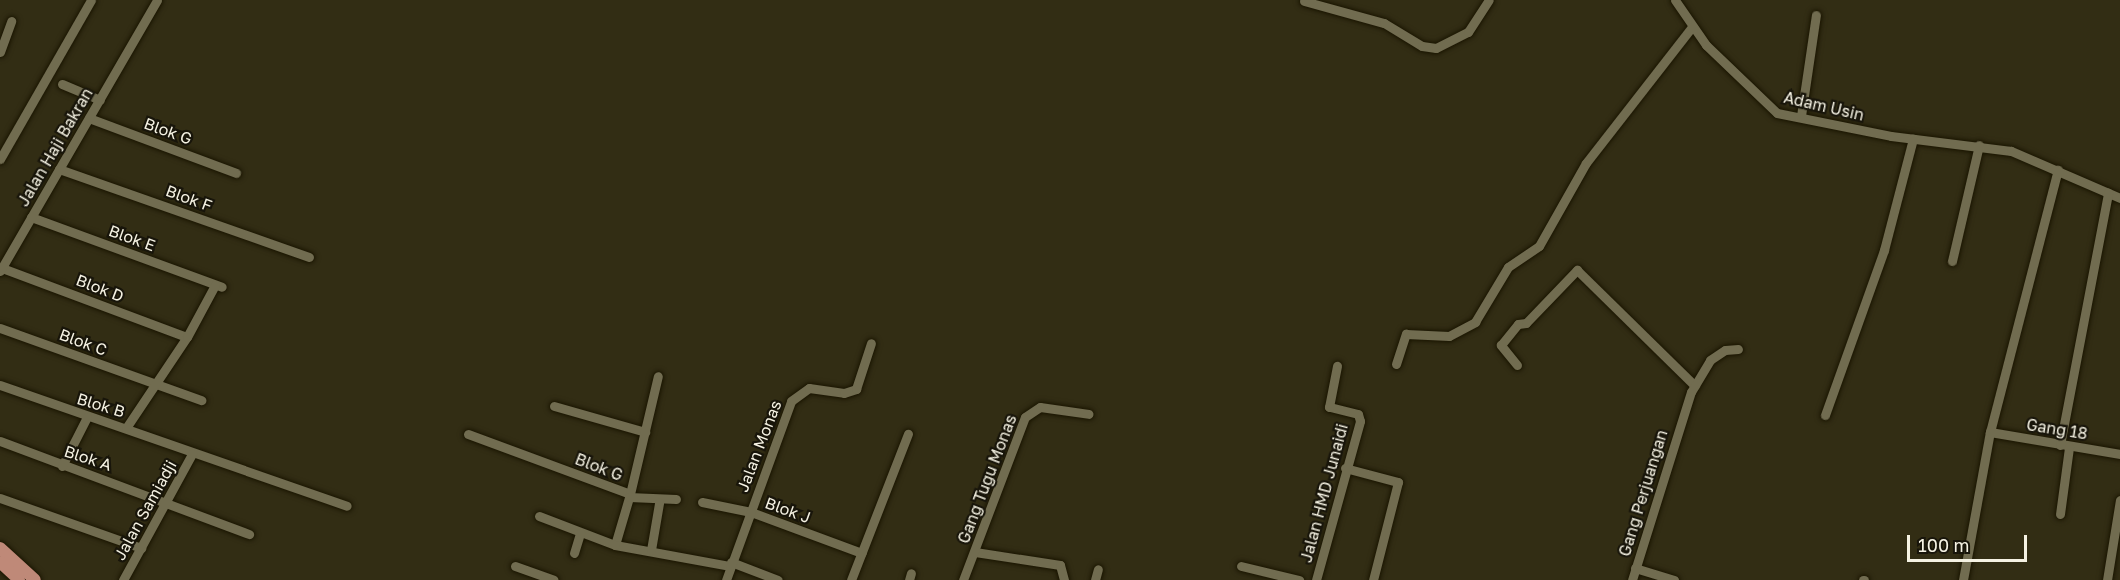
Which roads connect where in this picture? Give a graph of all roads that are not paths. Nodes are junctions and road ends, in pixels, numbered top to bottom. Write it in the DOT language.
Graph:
graph roads {
  1 [pos="91,0"];
  2 [pos="157,0"];
  3 [pos="1489,0"];
  4 [pos="1675,0"];
  5 [pos="1304,1"];
  6 [pos="1816,15"];
  7 [pos="11,21"];
  8 [pos="1692,27"];
  9 [pos="0,52"];
  10 [pos="62,84"];
  11 [pos="100,100"];
  12 [pos="1801,116"];
  13 [pos="89,118"];
  14 [pos="1913,140"];
  15 [pos="1979,145"];
  16 [pos="0,159"];
  17 [pos="59,168"];
  18 [pos="2058,170"];
  19 [pos="236,173"];
  20 [pos="2108,193"];
  21 [pos="2120,198"];
  22 [pos="31,217"];
  23 [pos="309,257"];
  24 [pos="1952,261"];
  25 [pos="1,269"];
  26 [pos="0,328"];
  27 [pos="187,337"];
  28 [pos="871,343"];
  29 [pos="1738,349"];
  30 [pos="1396,364"];
  31 [pos="1517,365"];
  32 [pos="1337,366"];
  33 [pos="658,376"];
  34 [pos="155,384"];
  35 [pos="0,385"];
  36 [pos="1695,386"];
  37 [pos="201,400"];
  38 [pos="554,406"];
  39 [pos="1089,414"];
  40 [pos="1825,415"];
  41 [pos="87,417"];
  42 [pos="126,428"];
  43 [pos="645,432"];
  44 [pos="1990,432"];
  45 [pos="468,434"];
  46 [pos="908,434"];
  47 [pos="0,441"];
  48 [pos="2065,446"];
  49 [pos="192,454"];
  50 [pos="2120,454"];
  51 [pos="62,466"];
  52 [pos="1345,468"];
  53 [pos="629,495"];
  54 [pos="0,498"];
  55 [pos="676,499"];
  56 [pos="167,500"];
  57 [pos="2120,500"];
  58 [pos="702,502"];
  59 [pos="659,503"];
  60 [pos="347,506"];
  61 [pos="750,512"];
  62 [pos="2060,514"];
  63 [pos="539,516"];
  64 [pos="580,533"];
  65 [pos="249,534"];
  66 [pos="615,544"];
  67 [pos="0,548"];
  68 [pos="141,548"];
  69 [pos="651,550"];
  70 [pos="975,552"];
  71 [pos="574,553"];
  72 [pos="862,553"];
  73 [pos="0,562"];
  74 [pos="730,564"];
  75 [pos="515,566"];
  76 [pos="1241,566"];
  77 [pos="1635,568"];
  78 [pos="1098,569"];
  79 [pos="19,580"];
  80 [pos="34,580"];
  81 [pos="123,580"];
  82 [pos="554,580"];
  83 [pos="726,580"];
  84 [pos="778,580"];
  85 [pos="851,580"];
  86 [pos="963,580"];
  87 [pos="1064,580"];
  88 [pos="1095,580"];
  89 [pos="1299,580"];
  90 [pos="1316,580"];
  91 [pos="1374,580"];
  92 [pos="1632,580"];
  93 [pos="1674,580"];
  94 [pos="1963,580"];
  95 [pos="2107,580"];
  1 -- 16 [label="street"];
  2 -- 11 [label="street, Jalan Haji Bakran"];
  3 -- 5 [label="street"];
  4 -- 8 [label="street, Adam Usin"];
  6 -- 12 [label="street"];
  7 -- 9 [label="street"];
  8 -- 12 [label="street, Adam Usin"];
  8 -- 30 [label="street"];
  10 -- 11 [label="street"];
  11 -- 13 [label="street, Jalan Haji Bakran"];
  12 -- 14 [label="street, Adam Usin"];
  13 -- 17 [label="street, Jalan Haji Bakran"];
  13 -- 19 [label="street, Blok G"];
  14 -- 15 [label="street, Adam Usin"];
  14 -- 40 [label="street"];
  15 -- 18 [label="street, Adam Usin"];
  15 -- 24 [label="street"];
  17 -- 22 [label="street, Jalan Haji Bakran"];
  17 -- 23 [label="street, Blok F"];
  18 -- 20 [label="street, Adam Usin"];
  18 -- 44 [label="street"];
  20 -- 21 [label="street, Adam Usin"];
  20 -- 48 [label="street"];
  22 -- 25 [label="street, Jalan Haji Bakran"];
  22 -- 27 [label="street, Blok E"];
  25 -- 27 [label="street, Blok D"];
  26 -- 34 [label="street, Blok C"];
  27 -- 34 [label="street"];
  28 -- 61 [label="street, Jalan Monas"];
  29 -- 36 [label="street, Gang Perjuangan"];
  31 -- 36 [label="street"];
  32 -- 52 [label="street, Jalan HMD Junaidi"];
  33 -- 43 [label="street"];
  34 -- 37 [label="street, Blok C"];
  34 -- 42 [label="street"];
  35 -- 41 [label="street, Blok B"];
  36 -- 77 [label="street, Gang Perjuangan"];
  38 -- 43 [label="street"];
  39 -- 70 [label="street, Gang Tugu Monas"];
  41 -- 42 [label="street, Blok B"];
  41 -- 51 [label="street"];
  42 -- 49 [label="street, Blok B"];
  43 -- 53 [label="street"];
  44 -- 48 [label="street, Gang 18"];
  44 -- 94 [label="street"];
  45 -- 53 [label="street, Blok G"];
  46 -- 72 [label="street"];
  47 -- 51 [label="street, Blok A"];
  48 -- 50 [label="street, Gang 18"];
  48 -- 62 [label="street"];
  49 -- 56 [label="street, Jalan Samiadji"];
  49 -- 60 [label="street, Blok B"];
  51 -- 56 [label="street, Blok A"];
  52 -- 90 [label="street, Jalan HMD Junaidi"];
  52 -- 91 [label="street"];
  53 -- 55 [label="street"];
  53 -- 66 [label="street, Blok G"];
  54 -- 68 [label="street"];
  56 -- 65 [label="street, Blok A"];
  56 -- 68 [label="street, Jalan Samiadji"];
  57 -- 95 [label="street"];
  58 -- 61 [label="street, Blok J"];
  59 -- 69 [label="street"];
  61 -- 72 [label="street, Blok J"];
  61 -- 74 [label="street, Jalan Monas"];
  63 -- 64 [label="street"];
  64 -- 66 [label="street"];
  64 -- 71 [label="street"];
  66 -- 69 [label="street"];
  67 -- 80 [label="main road"];
  68 -- 81 [label="street, Jalan Samiadji"];
  69 -- 74 [label="street"];
  70 -- 86 [label="street, Gang Tugu Monas"];
  70 -- 87 [label="street"];
  72 -- 85 [label="street"];
  73 -- 79 [label="main road"];
  74 -- 83 [label="street, Jalan Monas"];
  74 -- 84 [label="street"];
  75 -- 82 [label="street"];
  76 -- 89 [label="street"];
  77 -- 92 [label="street, Gang Perjuangan"];
  77 -- 93 [label="street"];
  78 -- 88 [label="street"];
}
